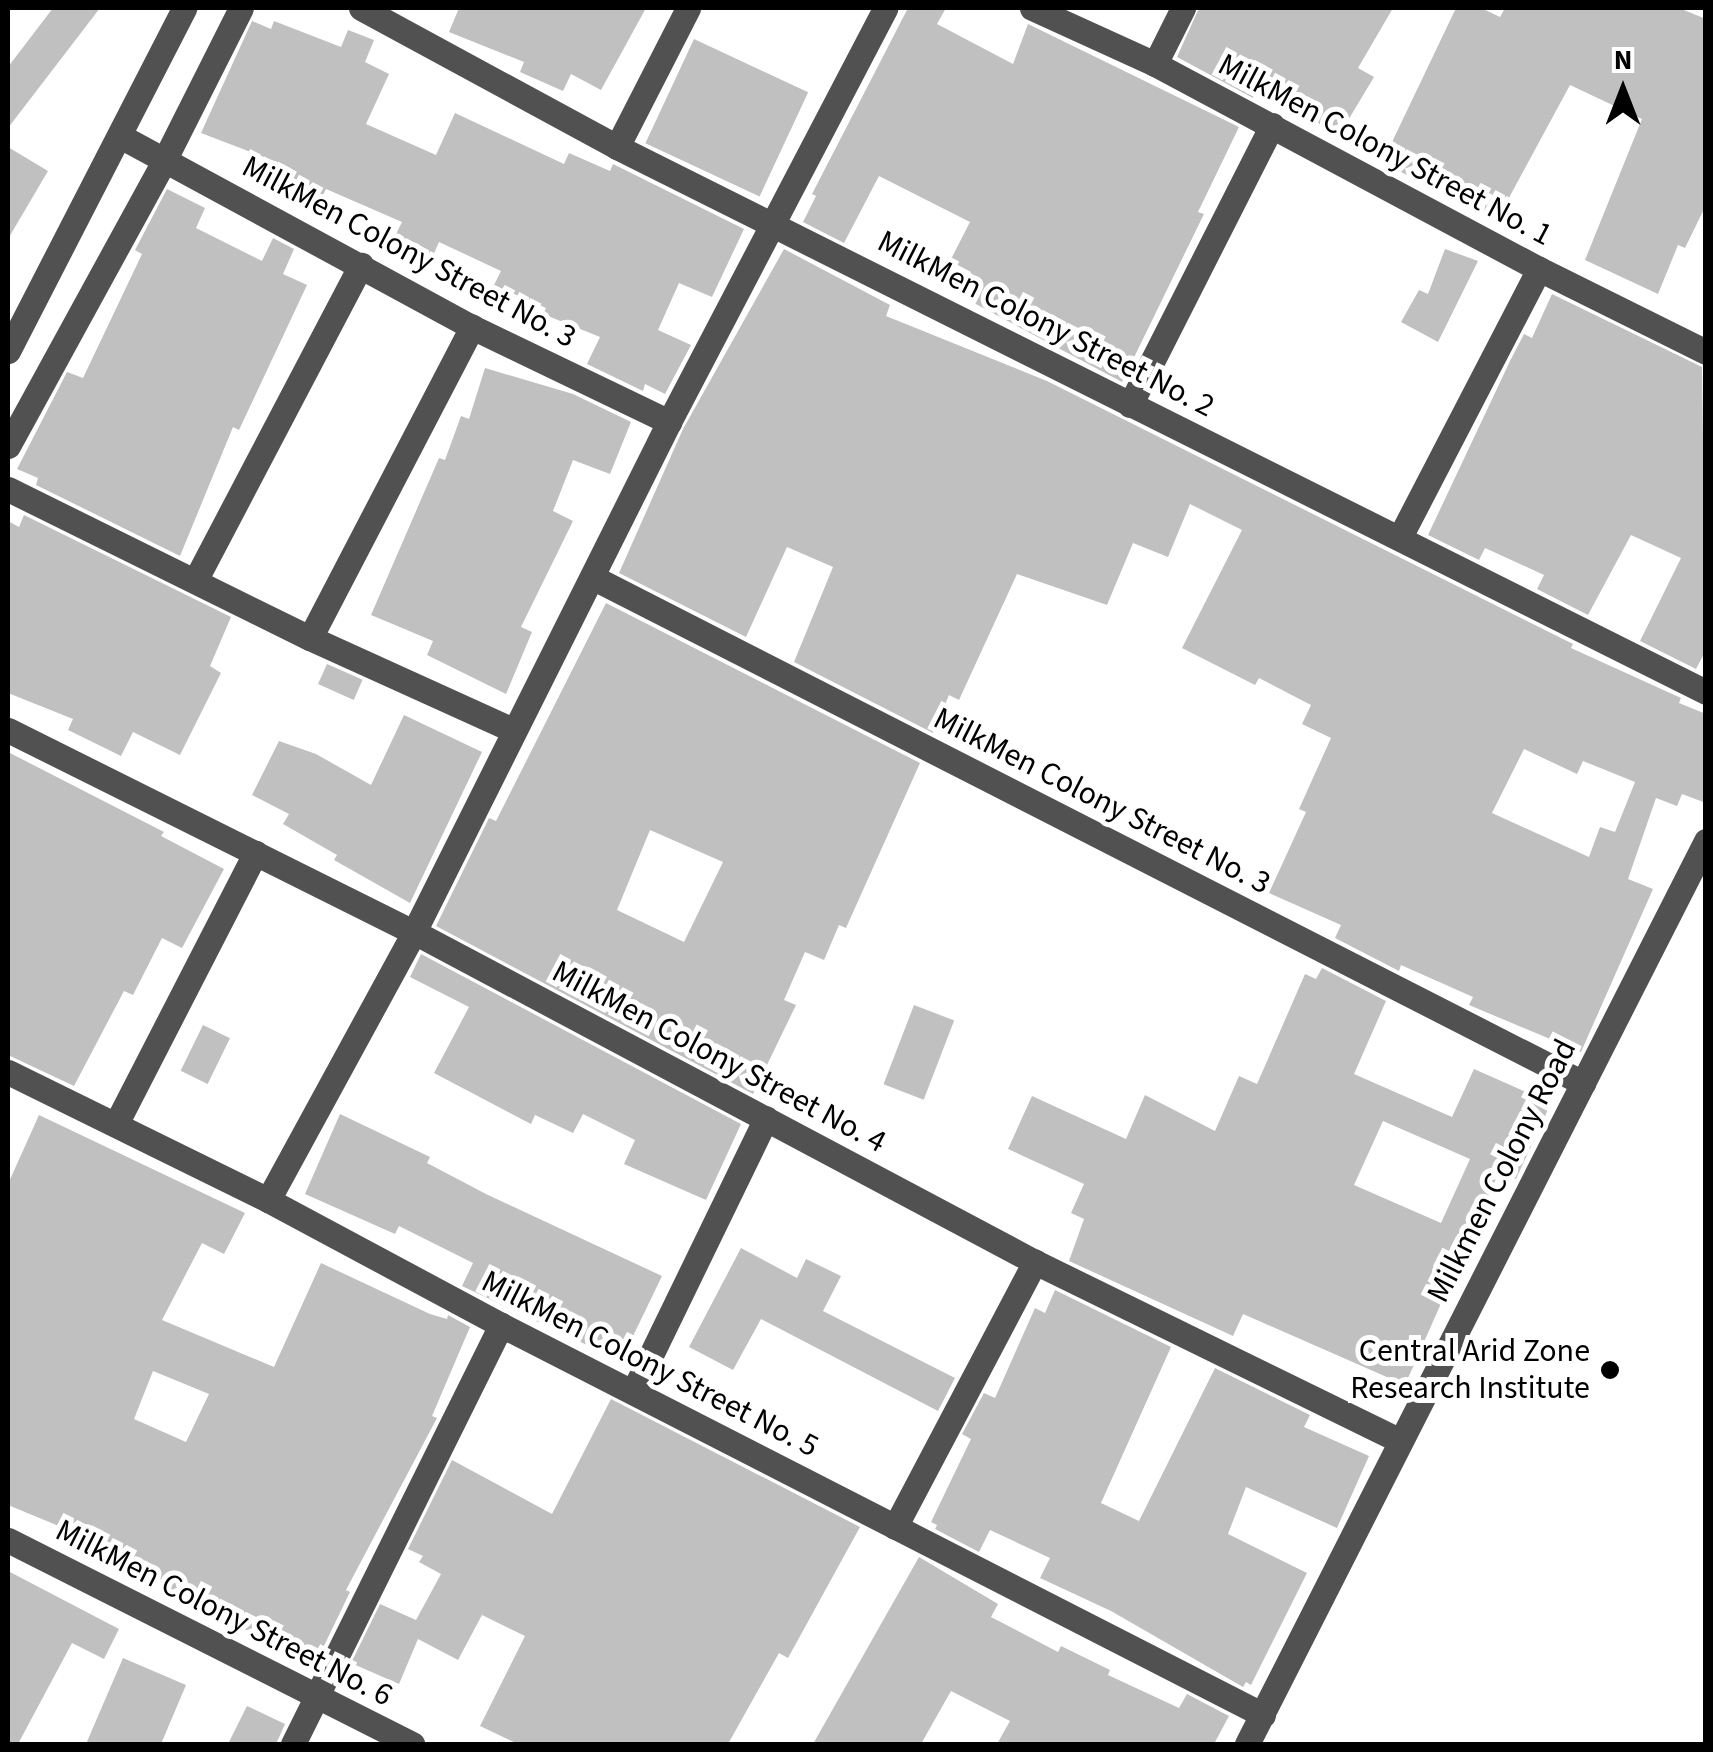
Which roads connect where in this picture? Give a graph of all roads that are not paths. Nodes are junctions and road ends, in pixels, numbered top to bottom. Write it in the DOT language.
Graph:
graph roads {
  1 [pos="184,8"];
  2 [pos="241,8"];
  3 [pos="361,8"];
  4 [pos="688,8"];
  5 [pos="885,8"];
  6 [pos="1032,8"];
  7 [pos="1183,8"];
  8 [pos="1155,64"];
  9 [pos="1272,125"];
  10 [pos="120,136"];
  11 [pos="617,147"];
  12 [pos="166,158"];
  13 [pos="775,223"];
  14 [pos="361,266"];
  15 [pos="1538,269"];
  16 [pos="472,327"];
  17 [pos="8,351"];
  18 [pos="1706,352"];
  19 [pos="1130,405"];
  20 [pos="669,422"];
  21 [pos="8,446"];
  22 [pos="8,489"];
  23 [pos="1400,537"];
  24 [pos="592,576"];
  25 [pos="196,579"];
  26 [pos="310,638"];
  27 [pos="1706,692"];
  28 [pos="8,730"];
  29 [pos="513,730"];
  30 [pos="1706,841"];
  31 [pos="254,853"];
  32 [pos="414,932"];
  33 [pos="8,1072"];
  34 [pos="1583,1083"];
  35 [pos="766,1118"];
  36 [pos="116,1124"];
  37 [pos="268,1200"];
  38 [pos="1035,1262"];
  39 [pos="501,1325"];
  40 [pos="634,1390"];
  41 [pos="1400,1441"];
  42 [pos="895,1527"];
  43 [pos="8,1540"];
  44 [pos="316,1696"];
  45 [pos="1263,1715"];
  46 [pos="293,1744"];
  47 [pos="412,1744"];
  48 [pos="1248,1744"];
  1 -- 10 [label="street"];
  2 -- 12 [label="street"];
  3 -- 11 [label="street, MilkMen Colony Street No. 2"];
  4 -- 11 [label="street"];
  5 -- 13 [label="street"];
  6 -- 8 [label="street, MilkMen Colony Street No. 1"];
  7 -- 8 [label="street"];
  8 -- 9 [label="street, MilkMen Colony Street No. 1"];
  9 -- 15 [label="street, MilkMen Colony Street No. 1"];
  9 -- 19 [label="street"];
  10 -- 12 [label="street, MilkMen Colony Street No. 3"];
  10 -- 17 [label="street"];
  11 -- 13 [label="street, MilkMen Colony Street No. 2"];
  12 -- 14 [label="street, MilkMen Colony Street No. 3"];
  12 -- 21 [label="street"];
  13 -- 19 [label="street, MilkMen Colony Street No. 2"];
  13 -- 20 [label="street"];
  14 -- 16 [label="street, MilkMen Colony Street No. 3"];
  14 -- 25 [label="street"];
  15 -- 18 [label="street, MilkMen Colony Street No. 1"];
  15 -- 23 [label="street"];
  16 -- 20 [label="street, MilkMen Colony Street No. 3"];
  16 -- 26 [label="street"];
  19 -- 23 [label="street, MilkMen Colony Street No. 2"];
  20 -- 24 [label="street"];
  22 -- 25 [label="street"];
  23 -- 27 [label="street, MilkMen Colony Street No. 2"];
  24 -- 29 [label="street"];
  24 -- 34 [label="street, MilkMen Colony Street No. 3"];
  25 -- 26 [label="street"];
  26 -- 29 [label="street"];
  28 -- 31 [label="street, MilkMen Colony Street No. 4"];
  29 -- 32 [label="street"];
  30 -- 34 [label="street, Milkmen Colony Road"];
  31 -- 32 [label="street, MilkMen Colony Street No. 4"];
  31 -- 36 [label="street"];
  32 -- 35 [label="street, MilkMen Colony Street No. 4"];
  32 -- 37 [label="street"];
  33 -- 36 [label="street, MilkMen Colony Street No. 5"];
  34 -- 41 [label="street, Milkmen Colony Road"];
  35 -- 38 [label="street, MilkMen Colony Street No. 4"];
  35 -- 40 [label="street"];
  36 -- 37 [label="street, MilkMen Colony Street No. 5"];
  37 -- 39 [label="street, MilkMen Colony Street No. 5"];
  38 -- 41 [label="street, MilkMen Colony Street No. 4"];
  38 -- 42 [label="street"];
  39 -- 40 [label="street, MilkMen Colony Street No. 5"];
  39 -- 44 [label="street"];
  40 -- 42 [label="street, MilkMen Colony Street No. 5"];
  41 -- 45 [label="street, Milkmen Colony Road"];
  42 -- 45 [label="street, MilkMen Colony Street No. 5"];
  43 -- 44 [label="street, MilkMen Colony Street No. 6"];
  44 -- 46 [label="street"];
  44 -- 47 [label="street, MilkMen Colony Street No. 6"];
  45 -- 48 [label="street, Milkmen Colony Road"];
}
